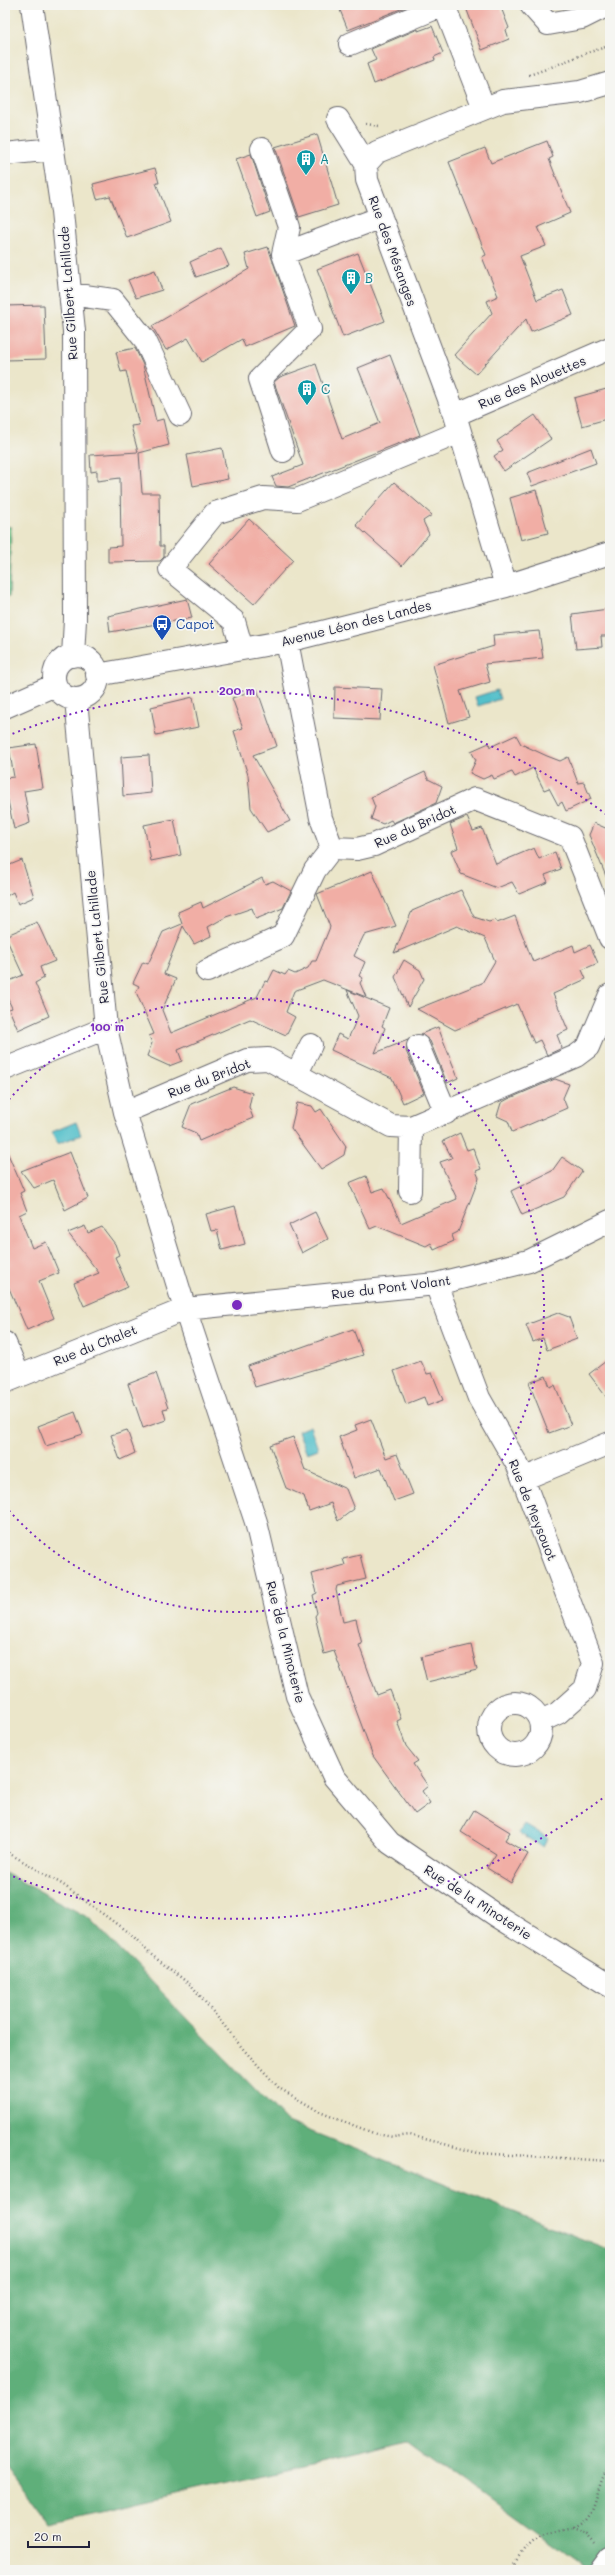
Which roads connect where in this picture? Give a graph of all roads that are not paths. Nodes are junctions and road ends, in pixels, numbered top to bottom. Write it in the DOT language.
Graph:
graph roads {
  1 [pos="32,5"];
  2 [pos="444,5"];
  3 [pos="531,5"];
  4 [pos="608,5"];
  5 [pos="350,44"];
  6 [pos="610,83"];
  7 [pos="484,108"];
  8 [pos="338,119"];
  9 [pos="262,149"];
  10 [pos="53,150"];
  11 [pos="5,154"];
  12 [pos="366,164"];
  13 [pos="381,217"];
  14 [pos="283,254"];
  15 [pos="70,294"];
  16 [pos="610,348"];
  17 [pos="180,415"];
  18 [pos="457,424"];
  19 [pos="283,451"];
  20 [pos="610,553"];
  21 [pos="506,586"];
  22 [pos="287,641"];
  23 [pos="242,649"];
  24 [pos="73,656"];
  25 [pos="97,675"];
  26 [pos="55,685"];
  27 [pos="76,699"];
  28 [pos="5,707"];
  29 [pos="332,848"];
  30 [pos="610,938"];
  31 [pos="207,972"];
  32 [pos="610,995"];
  33 [pos="106,1028"];
  34 [pos="311,1045"];
  35 [pos="418,1046"];
  36 [pos="5,1070"];
  37 [pos="296,1075"];
  38 [pos="125,1112"];
  39 [pos="446,1113"];
  40 [pos="411,1127"];
  41 [pos="410,1191"];
  42 [pos="610,1221"];
  43 [pos="436,1284"];
  44 [pos="185,1309"];
  45 [pos="5,1343"];
  46 [pos="12,1379"];
  47 [pos="610,1443"];
  48 [pos="523,1479"];
  49 [pos="541,1721"];
  50 [pos="610,1986"];
  51 [pos="610,2558"];
  52 [pos="601,2570"];
  1 -- 10 [label="street, Rue Gilbert Lahillade"];
  2 -- 5 [label="street"];
  2 -- 7 [label="street"];
  3 -- 4 [label="street"];
  6 -- 7 [label="street"];
  7 -- 12 [label="street"];
  8 -- 12 [label="street"];
  9 -- 14 [label="street"];
  10 -- 11 [label="street"];
  10 -- 15 [label="street, Rue Gilbert Lahillade"];
  12 -- 13 [label="street, Rue des Mésanges"];
  13 -- 14 [label="street"];
  13 -- 18 [label="street, Rue des Mésanges"];
  14 -- 19 [label="street"];
  15 -- 17 [label="street"];
  15 -- 24 [label="street, Rue Gilbert Lahillade"];
  16 -- 18 [label="street, Rue des Alouettes"];
  18 -- 21 [label="street, Rue des Mésanges"];
  18 -- 23 [label="street, Rue des Alouettes"];
  20 -- 21 [label="street, Avenue Léon des Landes"];
  21 -- 22 [label="street, Avenue Léon des Landes"];
  22 -- 23 [label="street, Avenue Léon des Landes"];
  22 -- 29 [label="street"];
  23 -- 25 [label="street, Avenue Léon des Landes"];
  24 -- 25 [label="street"];
  24 -- 26 [label="street"];
  25 -- 27 [label="street"];
  26 -- 27 [label="street"];
  26 -- 28 [label="street"];
  27 -- 33 [label="street, Rue Gilbert Lahillade"];
  29 -- 30 [label="street, Rue du Bridot"];
  29 -- 31 [label="street"];
  32 -- 39 [label="street, Rue du Bridot"];
  33 -- 36 [label="street"];
  33 -- 38 [label="street, Rue Gilbert Lahillade"];
  34 -- 37 [label="street"];
  35 -- 39 [label="street"];
  37 -- 38 [label="street, Rue du Bridot"];
  37 -- 40 [label="street, Rue du Bridot"];
  38 -- 44 [label="street, Rue Gilbert Lahillade"];
  39 -- 40 [label="street, Rue du Bridot"];
  40 -- 41 [label="street"];
  42 -- 43 [label="street, Rue du Pont Volant"];
  43 -- 44 [label="street, Rue du Pont Volant"];
  43 -- 48 [label="street, Rue de Meysouot"];
  44 -- 46 [label="street, Rue du Chalet"];
  44 -- 50 [label="street, Rue de la Minoterie"];
  45 -- 46 [label="street"];
  47 -- 48 [label="street"];
  48 -- 49 [label="street, Rue de Meysouot"];
  51 -- 52 [label="street"];
}
